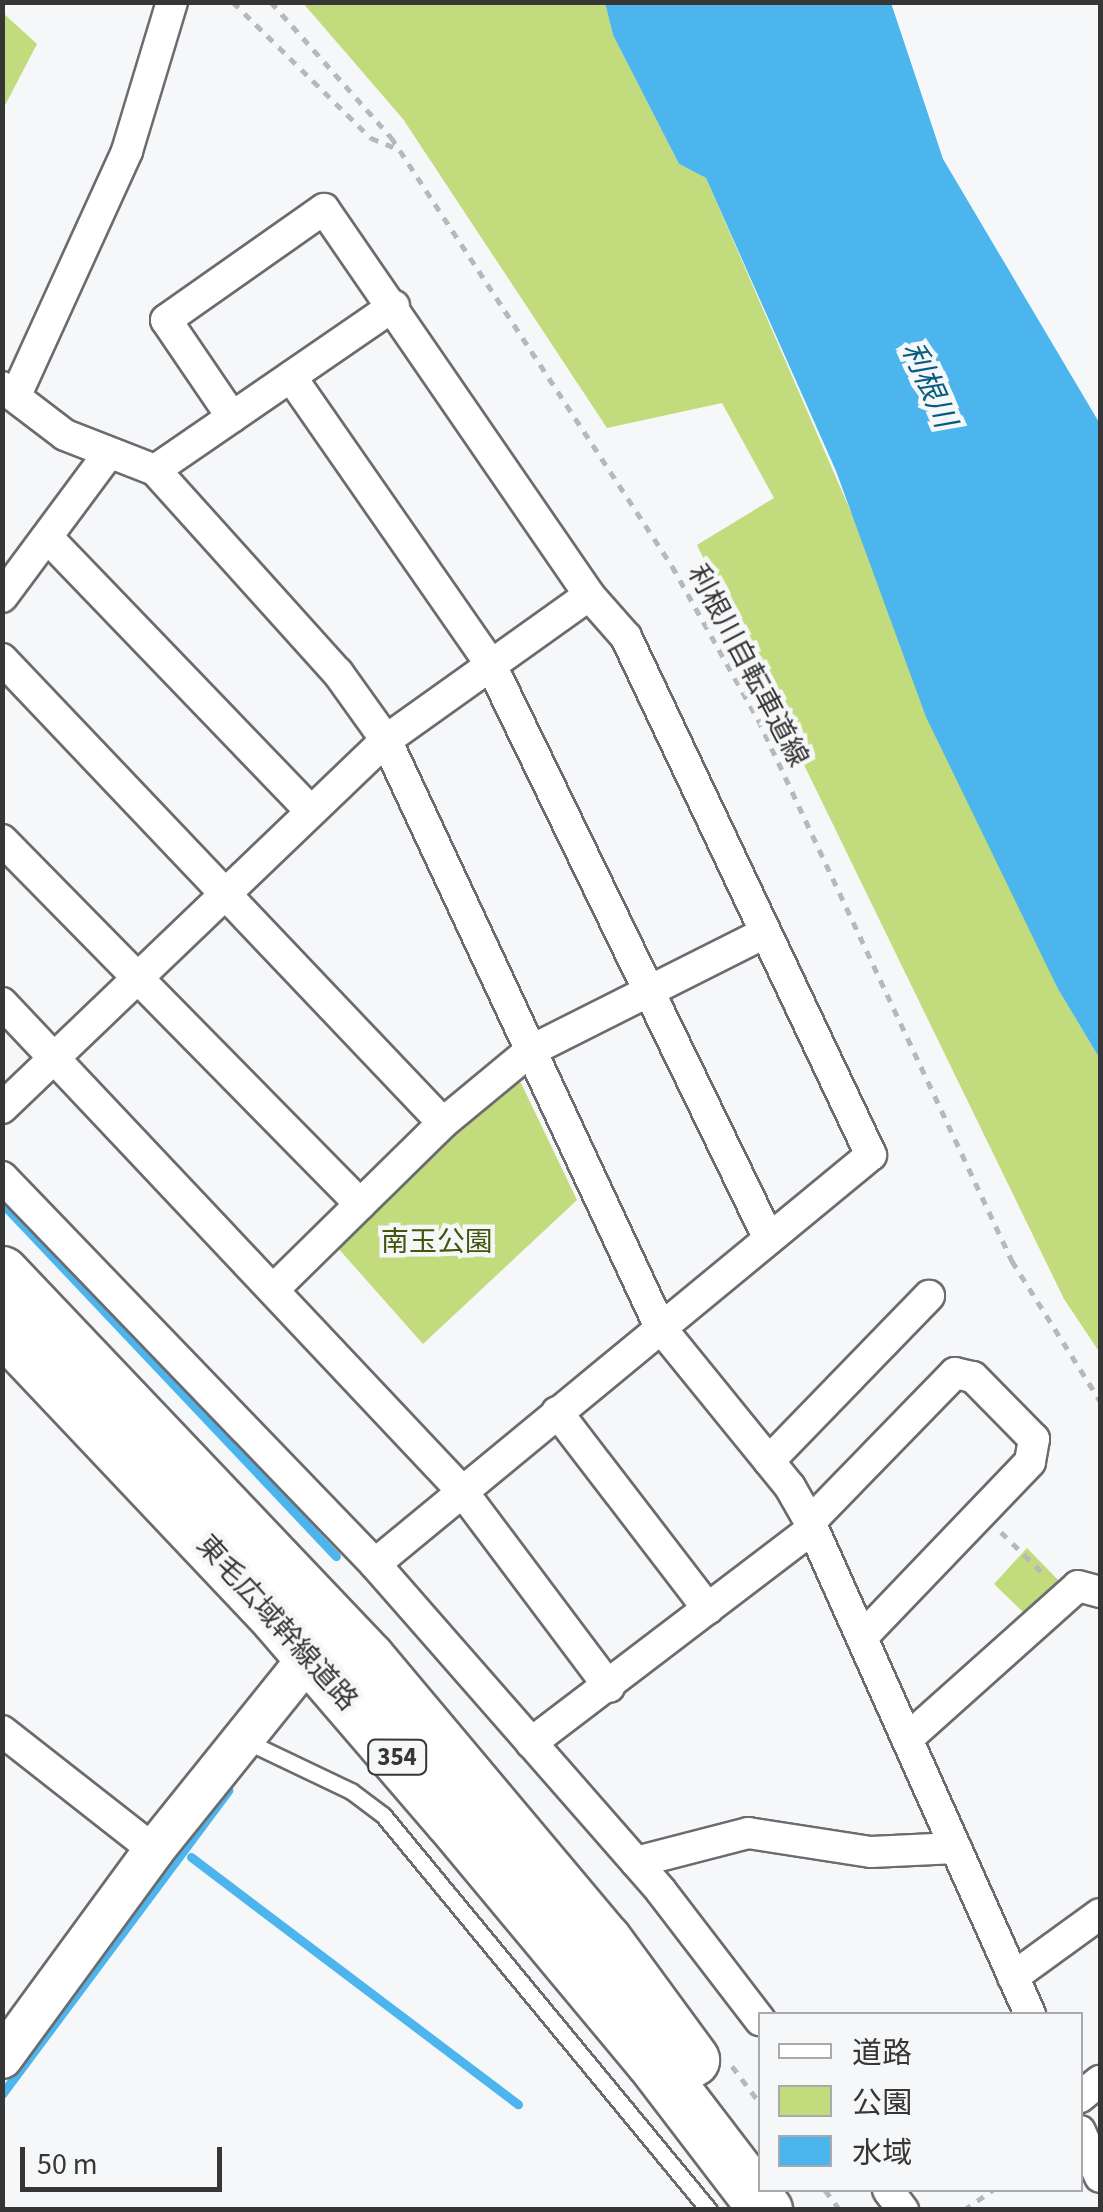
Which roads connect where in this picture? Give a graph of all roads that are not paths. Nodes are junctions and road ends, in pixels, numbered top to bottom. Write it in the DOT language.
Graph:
graph roads {
  1 [pos="172,2"];
  2 [pos="394,306"];
  3 [pos="291,377"];
  4 [pos="6,391"];
  5 [pos="232,417"];
  6 [pos="110,453"];
  7 [pos="155,470"];
  8 [pos="47,537"];
  9 [pos="2,596"];
  10 [pos="589,596"];
  11 [pos="2,659"];
  12 [pos="491,665"];
  13 [pos="386,740"];
  14 [pos="310,810"];
  15 [pos="2,840"];
  16 [pos="223,892"];
  17 [pos="765,933"];
  18 [pos="134,974"];
  19 [pos="652,993"];
  20 [pos="2,1003"];
  21 [pos="530,1051"];
  22 [pos="55,1058"];
  23 [pos="2,1108"];
  24 [pos="443,1124"];
  25 [pos="2,1176"];
  26 [pos="360,1204"];
  27 [pos="767,1235"];
  28 [pos="2,1273"];
  29 [pos="276,1287"];
  30 [pos="928,1296"];
  31 [pos="2,1327"];
  32 [pos="660,1327"];
  33 [pos="557,1412"];
  34 [pos="770,1461"];
  35 [pos="462,1491"];
  36 [pos="811,1526"];
  37 [pos="375,1564"];
  38 [pos="1100,1592"];
  39 [pos="708,1609"];
  40 [pos="865,1634"];
  41 [pos="322,1641"];
  42 [pos="608,1686"];
  43 [pos="907,1739"];
  44 [pos="244,1740"];
  45 [pos="531,1743"];
  46 [pos="8,1747"];
  47 [pos="956,1848"];
  48 [pos="154,1850"];
  49 [pos="636,1862"];
  50 [pos="1100,1914"];
  51 [pos="1013,1977"];
  52 [pos="1029,2012"];
  53 [pos="758,2017"];
  54 [pos="2,2058"];
  55 [pos="1083,2139"];
  56 [pos="758,2147"];
  57 [pos="1100,2177"];
  58 [pos="709,2210"];
  59 [pos="766,2210"];
  1 -- 4 [label="street"];
  2 -- 3 [label="street"];
  2 -- 5 [label="street"];
  2 -- 10 [label="street"];
  3 -- 5 [label="street"];
  3 -- 12 [label="street"];
  4 -- 6 [label="street"];
  5 -- 7 [label="street"];
  6 -- 7 [label="street"];
  6 -- 8 [label="street"];
  7 -- 13 [label="street"];
  8 -- 9 [label="street"];
  8 -- 14 [label="street"];
  10 -- 12 [label="street"];
  10 -- 17 [label="street"];
  11 -- 16 [label="street"];
  12 -- 13 [label="street"];
  12 -- 19 [label="street"];
  13 -- 14 [label="street"];
  13 -- 21 [label="street"];
  14 -- 16 [label="street"];
  15 -- 18 [label="street"];
  16 -- 18 [label="street"];
  16 -- 24 [label="street"];
  17 -- 19 [label="street"];
  17 -- 27 [label="street"];
  18 -- 22 [label="street"];
  18 -- 26 [label="street"];
  19 -- 21 [label="street"];
  19 -- 27 [label="street"];
  20 -- 22 [label="street"];
  21 -- 24 [label="street"];
  21 -- 32 [label="street"];
  22 -- 23 [label="street"];
  22 -- 29 [label="street"];
  24 -- 26 [label="street"];
  25 -- 37 [label="street"];
  26 -- 29 [label="street"];
  27 -- 32 [label="street"];
  28 -- 41 [label="highway, 東毛広域幹線道路 / 354"];
  29 -- 35 [label="street"];
  30 -- 34 [label="street"];
  31 -- 41 [label="highway, 東毛広域幹線道路 / 354"];
  32 -- 33 [label="street"];
  32 -- 34 [label="street"];
  33 -- 35 [label="street"];
  33 -- 39 [label="street"];
  34 -- 36 [label="street"];
  35 -- 37 [label="street"];
  35 -- 42 [label="street"];
  36 -- 39 [label="street"];
  36 -- 40 [label="street"];
  36 -- 40 [label="street"];
  37 -- 45 [label="street"];
  38 -- 43 [label="street"];
  39 -- 42 [label="street"];
  40 -- 43 [label="street"];
  41 -- 44 [label="street"];
  41 -- 56 [label="highway, 東毛広域幹線道路 / 354"];
  41 -- 59 [label="highway, 東毛広域幹線道路 / 354"];
  42 -- 45 [label="street"];
  43 -- 47 [label="street"];
  44 -- 48 [label="street"];
  44 -- 58 [label="lane"];
  45 -- 49 [label="street"];
  46 -- 48 [label="street"];
  47 -- 49 [label="street"];
  47 -- 51 [label="street"];
  48 -- 54 [label="street"];
  49 -- 53 [label="street"];
  50 -- 51 [label="street"];
  51 -- 52 [label="street"];
  55 -- 57 [label="street"];
}
